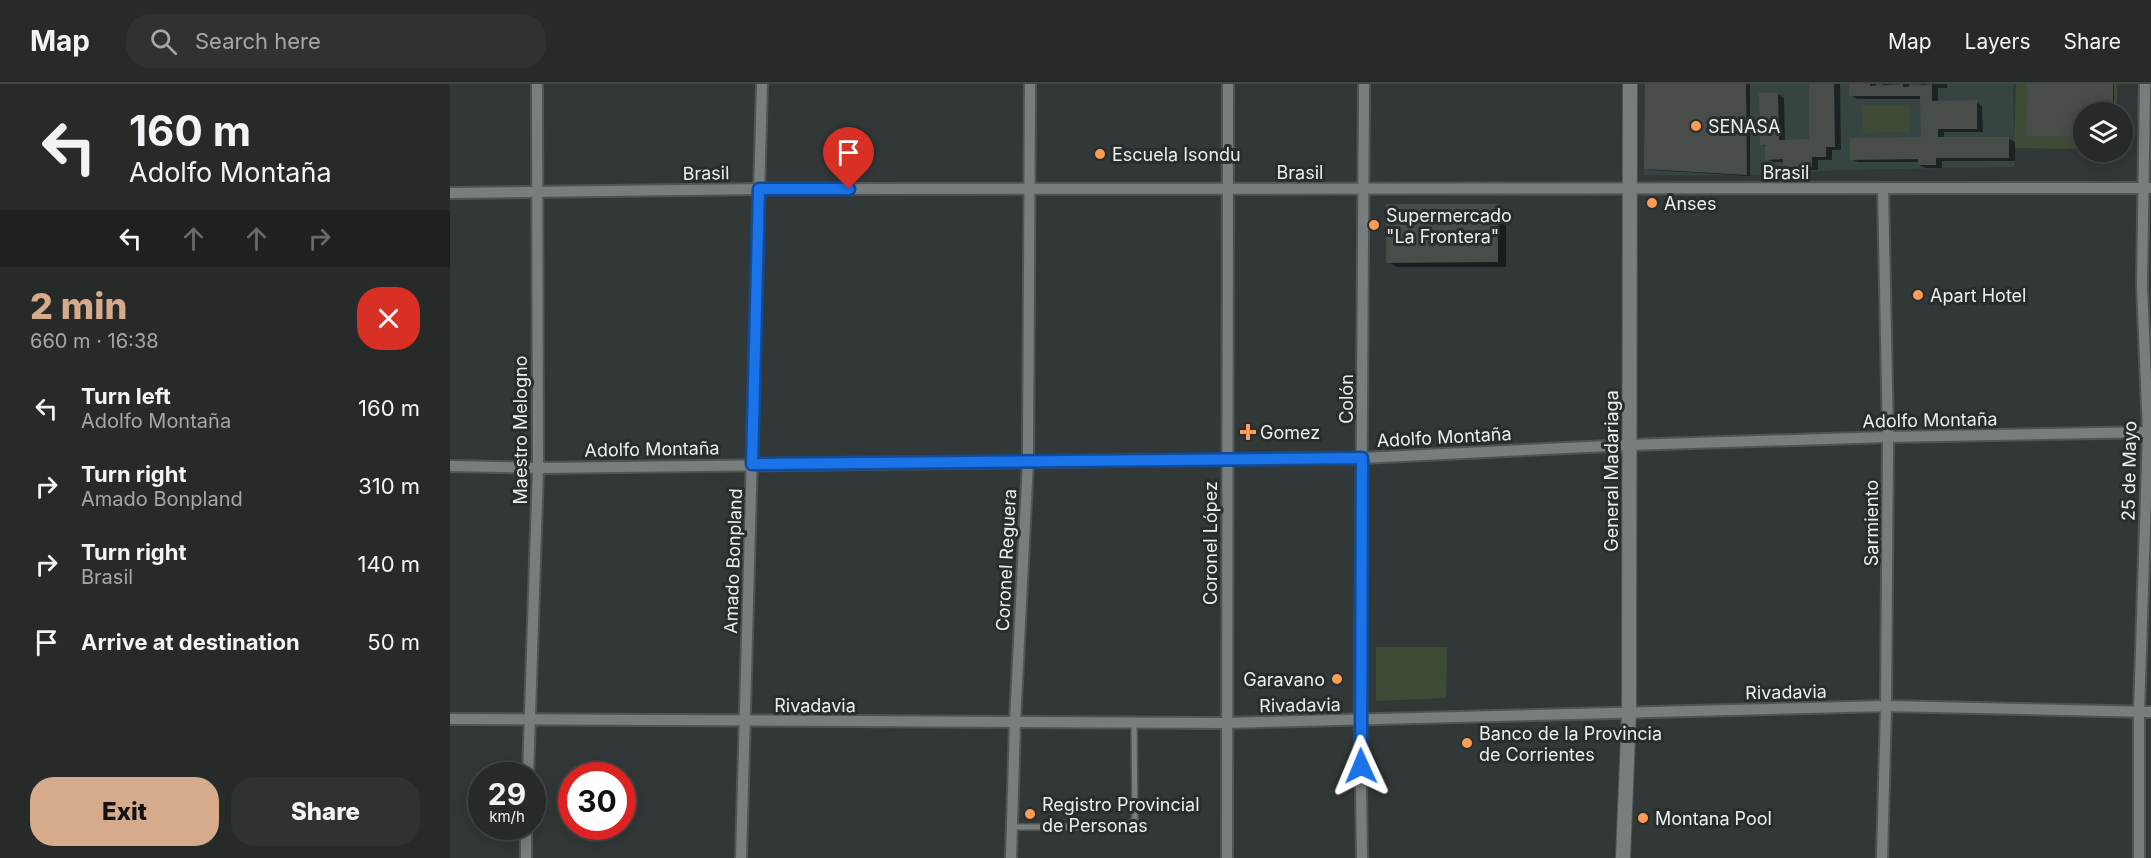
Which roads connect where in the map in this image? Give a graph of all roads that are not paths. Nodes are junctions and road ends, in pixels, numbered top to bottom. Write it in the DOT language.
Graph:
graph roads {
  1 [pos="537,84"];
  2 [pos="762,84"];
  3 [pos="1030,84"];
  4 [pos="1228,84"];
  5 [pos="1364,84"];
  6 [pos="1630,84"];
  7 [pos="2145,84"];
  8 [pos="1364,188"];
  9 [pos="1883,188"];
  10 [pos="2148,188"];
  11 [pos="759,189"];
  12 [pos="1028,189"];
  13 [pos="1227,189"];
  14 [pos="1629,190"];
  15 [pos="537,192"];
  16 [pos="450,193"];
  17 [pos="2146,285"];
  18 [pos="2147,313"];
  19 [pos="2149,432"];
  20 [pos="1888,437"];
  21 [pos="1629,445"];
  22 [pos="1362,458"];
  23 [pos="1226,459"];
  24 [pos="1028,461"];
  25 [pos="752,464"];
  26 [pos="450,466"];
  27 [pos="538,468"];
  28 [pos="1886,706"];
  29 [pos="1629,712"];
  30 [pos="2139,712"];
  31 [pos="2151,712"];
  32 [pos="450,719"];
  33 [pos="529,720"];
  34 [pos="1360,720"];
  35 [pos="745,722"];
  36 [pos="1015,722"];
  37 [pos="1134,722"];
  38 [pos="1226,723"];
  39 [pos="528,762"];
  40 [pos="1012,827"];
  41 [pos="526,840"];
  42 [pos="526,858"];
  43 [pos="741,858"];
  44 [pos="1011,858"];
  45 [pos="1227,858"];
  46 [pos="1362,858"];
  47 [pos="1623,858"];
  48 [pos="1882,858"];
  49 [pos="2139,858"];
  1 -- 15 [label="street, Maestro Melogno"];
  2 -- 11 [label="street, Amado Bonpland"];
  3 -- 12 [label="street, Coronel Reguera"];
  4 -- 13 [label="street, Coronel López"];
  5 -- 8 [label="street, Colón"];
  6 -- 14 [label="street, General Madariaga"];
  7 -- 10 [label="street, 25 de Mayo"];
  8 -- 13 [label="street, Brasil"];
  8 -- 14 [label="street, Brasil"];
  8 -- 22 [label="street, Colón"];
  9 -- 10 [label="street, Brasil"];
  9 -- 14 [label="street, Brasil"];
  9 -- 20 [label="street, Sarmiento"];
  10 -- 17 [label="street, 25 de Mayo"];
  11 -- 12 [label="street, Brasil"];
  11 -- 15 [label="street, Brasil"];
  11 -- 25 [label="street, Amado Bonpland"];
  12 -- 13 [label="street, Brasil"];
  12 -- 24 [label="street, Coronel Reguera"];
  13 -- 23 [label="street, Coronel López"];
  14 -- 21 [label="street, General Madariaga"];
  15 -- 16 [label="street, Brasil"];
  15 -- 27 [label="street, Maestro Melogno"];
  17 -- 18 [label="street, 25 de Mayo"];
  18 -- 19 [label="street, 25 de Mayo"];
  19 -- 20 [label="street, Adolfo Montaña"];
  19 -- 30 [label="street, 25 de Mayo"];
  20 -- 21 [label="street, Adolfo Montaña"];
  20 -- 28 [label="street, Sarmiento"];
  21 -- 22 [label="street, Adolfo Montaña"];
  21 -- 29 [label="street, General Madariaga"];
  22 -- 23 [label="street, Adolfo Montaña"];
  22 -- 34 [label="street, Colón"];
  23 -- 24 [label="street, Adolfo Montaña"];
  23 -- 38 [label="street, Coronel López"];
  24 -- 25 [label="street, Adolfo Montaña"];
  24 -- 36 [label="street, Coronel Reguera"];
  25 -- 27 [label="street, Adolfo Montaña"];
  25 -- 35 [label="street, Amado Bonpland"];
  26 -- 27 [label="street, Adolfo Montaña"];
  27 -- 33 [label="street, Maestro Melogno"];
  28 -- 29 [label="street, Rivadavia"];
  28 -- 30 [label="street, Rivadavia"];
  28 -- 48 [label="street, Sarmiento"];
  29 -- 34 [label="street, Rivadavia"];
  29 -- 47 [label="street, General Madariaga"];
  30 -- 31 [label="street, Rivadavia"];
  30 -- 49 [label="street, 25 de Mayo"];
  32 -- 33 [label="street, Rivadavia"];
  33 -- 35 [label="street, Rivadavia"];
  33 -- 39 [label="street, Maestro Melogno"];
  34 -- 38 [label="street, Rivadavia"];
  34 -- 46 [label="street, Colón"];
  35 -- 36 [label="street, Rivadavia"];
  35 -- 43 [label="street, Amado Bonpland"];
  36 -- 37 [label="street, Rivadavia"];
  36 -- 40 [label="street, Coronel Reguera"];
  37 -- 38 [label="street, Rivadavia"];
  37 -- 40 [label="lane"];
  38 -- 45 [label="street, Coronel López"];
  40 -- 44 [label="street, Coronel Reguera"];
  41 -- 42 [label="street"];
}
